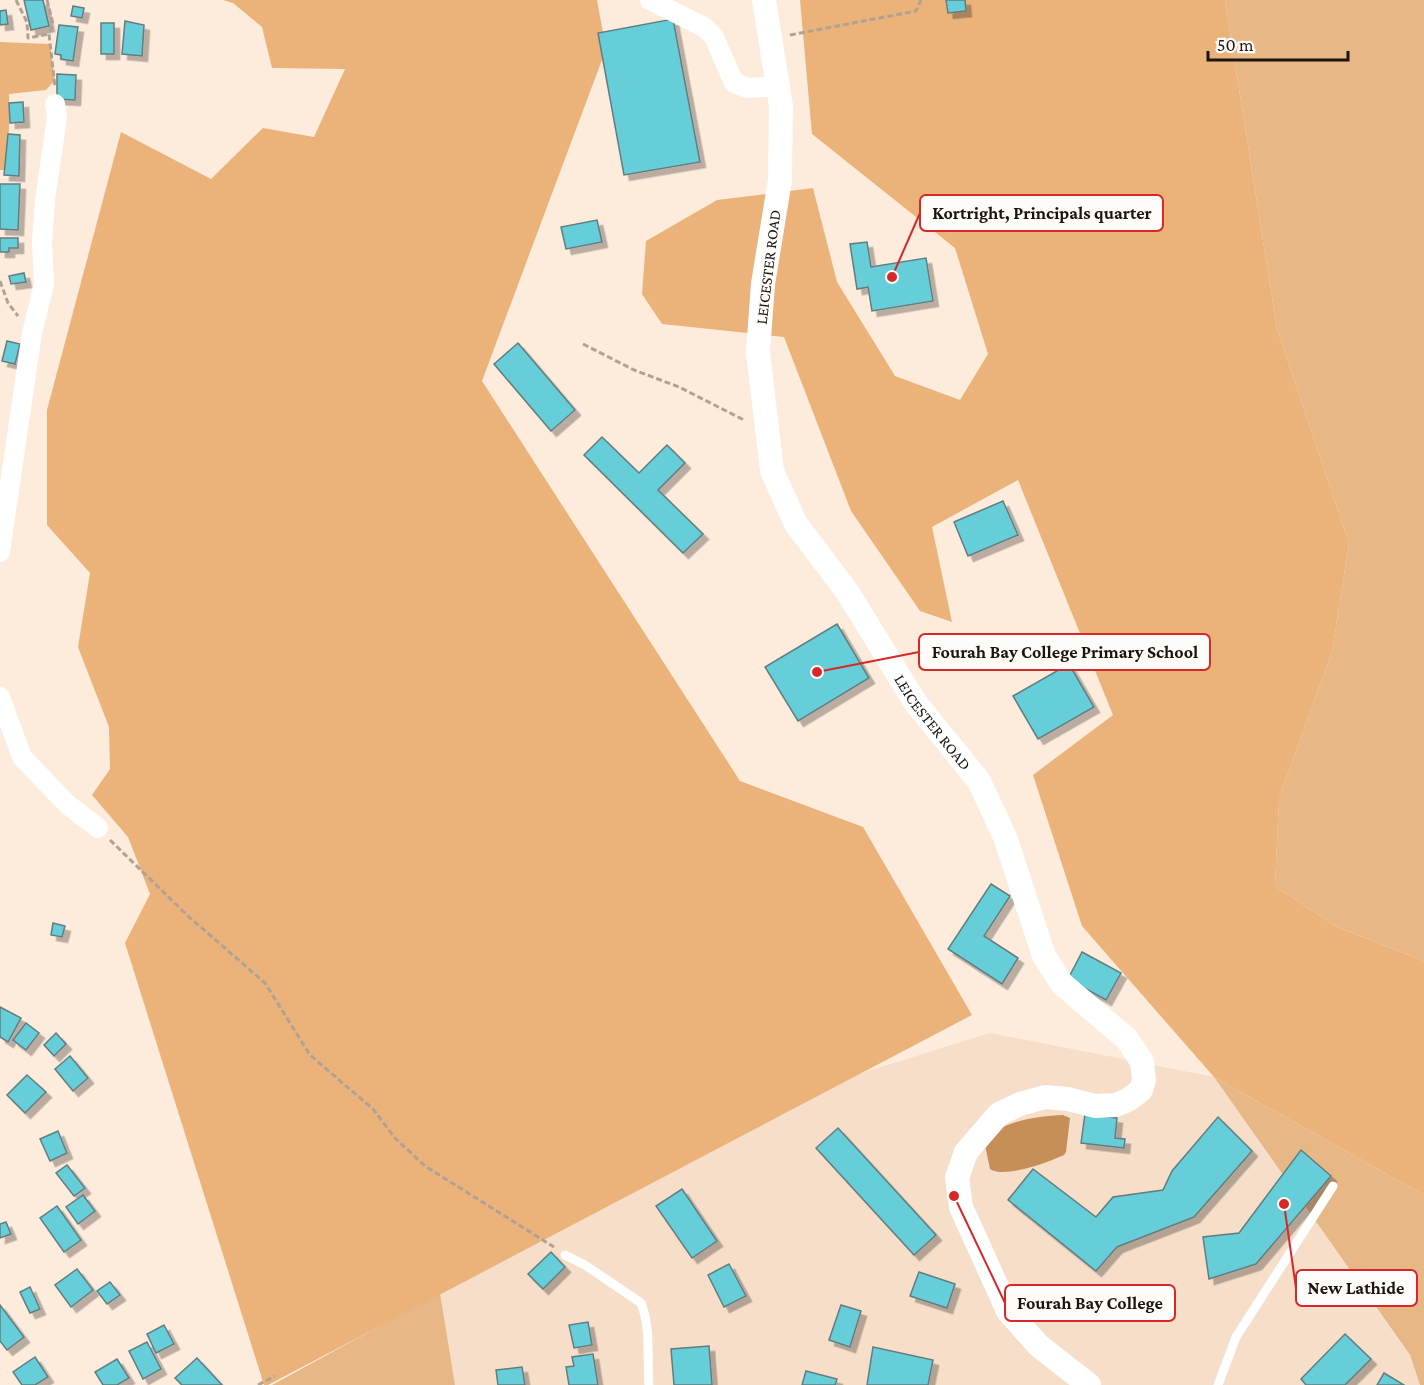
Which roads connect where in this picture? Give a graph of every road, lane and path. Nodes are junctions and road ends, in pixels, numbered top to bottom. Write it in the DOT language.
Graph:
graph roads {
  1 [pos="16,0"];
  2 [pos="47,0"];
  3 [pos="650,0"];
  4 [pos="764,0"];
  5 [pos="921,0"];
  6 [pos="50,34"];
  7 [pos="771,38"];
  8 [pos="779,86"];
  9 [pos="56,104"];
  10 [pos="0,281"];
  11 [pos="32,333"];
  12 [pos="583,344"];
  13 [pos="769,431"];
  14 [pos="0,552"];
  15 [pos="0,697"];
  16 [pos="98,828"];
  17 [pos="1333,1185"];
  18 [pos="565,1255"];
  19 [pos="275,1376"];
  20 [pos="258,1385"];
  21 [pos="649,1385"];
  22 [pos="1089,1385"];
  23 [pos="1218,1385"];
  1 -- 6 [label="path"];
  2 -- 6 [label="path"];
  3 -- 8 [label="street"];
  4 -- 7 [label="street, LEICESTER ROAD"];
  5 -- 7 [label="path"];
  6 -- 9 [label="path"];
  7 -- 8 [label="street, LEICESTER ROAD"];
  8 -- 13 [label="street, LEICESTER ROAD"];
  9 -- 11 [label="street"];
  10 -- 11 [label="path"];
  11 -- 14 [label="street"];
  12 -- 13 [label="path"];
  13 -- 22 [label="street, LEICESTER ROAD"];
  15 -- 16 [label="street"];
  16 -- 18 [label="path"];
  17 -- 23 [label="lane"];
  18 -- 21 [label="lane"];
  19 -- 20 [label="path"];
}
